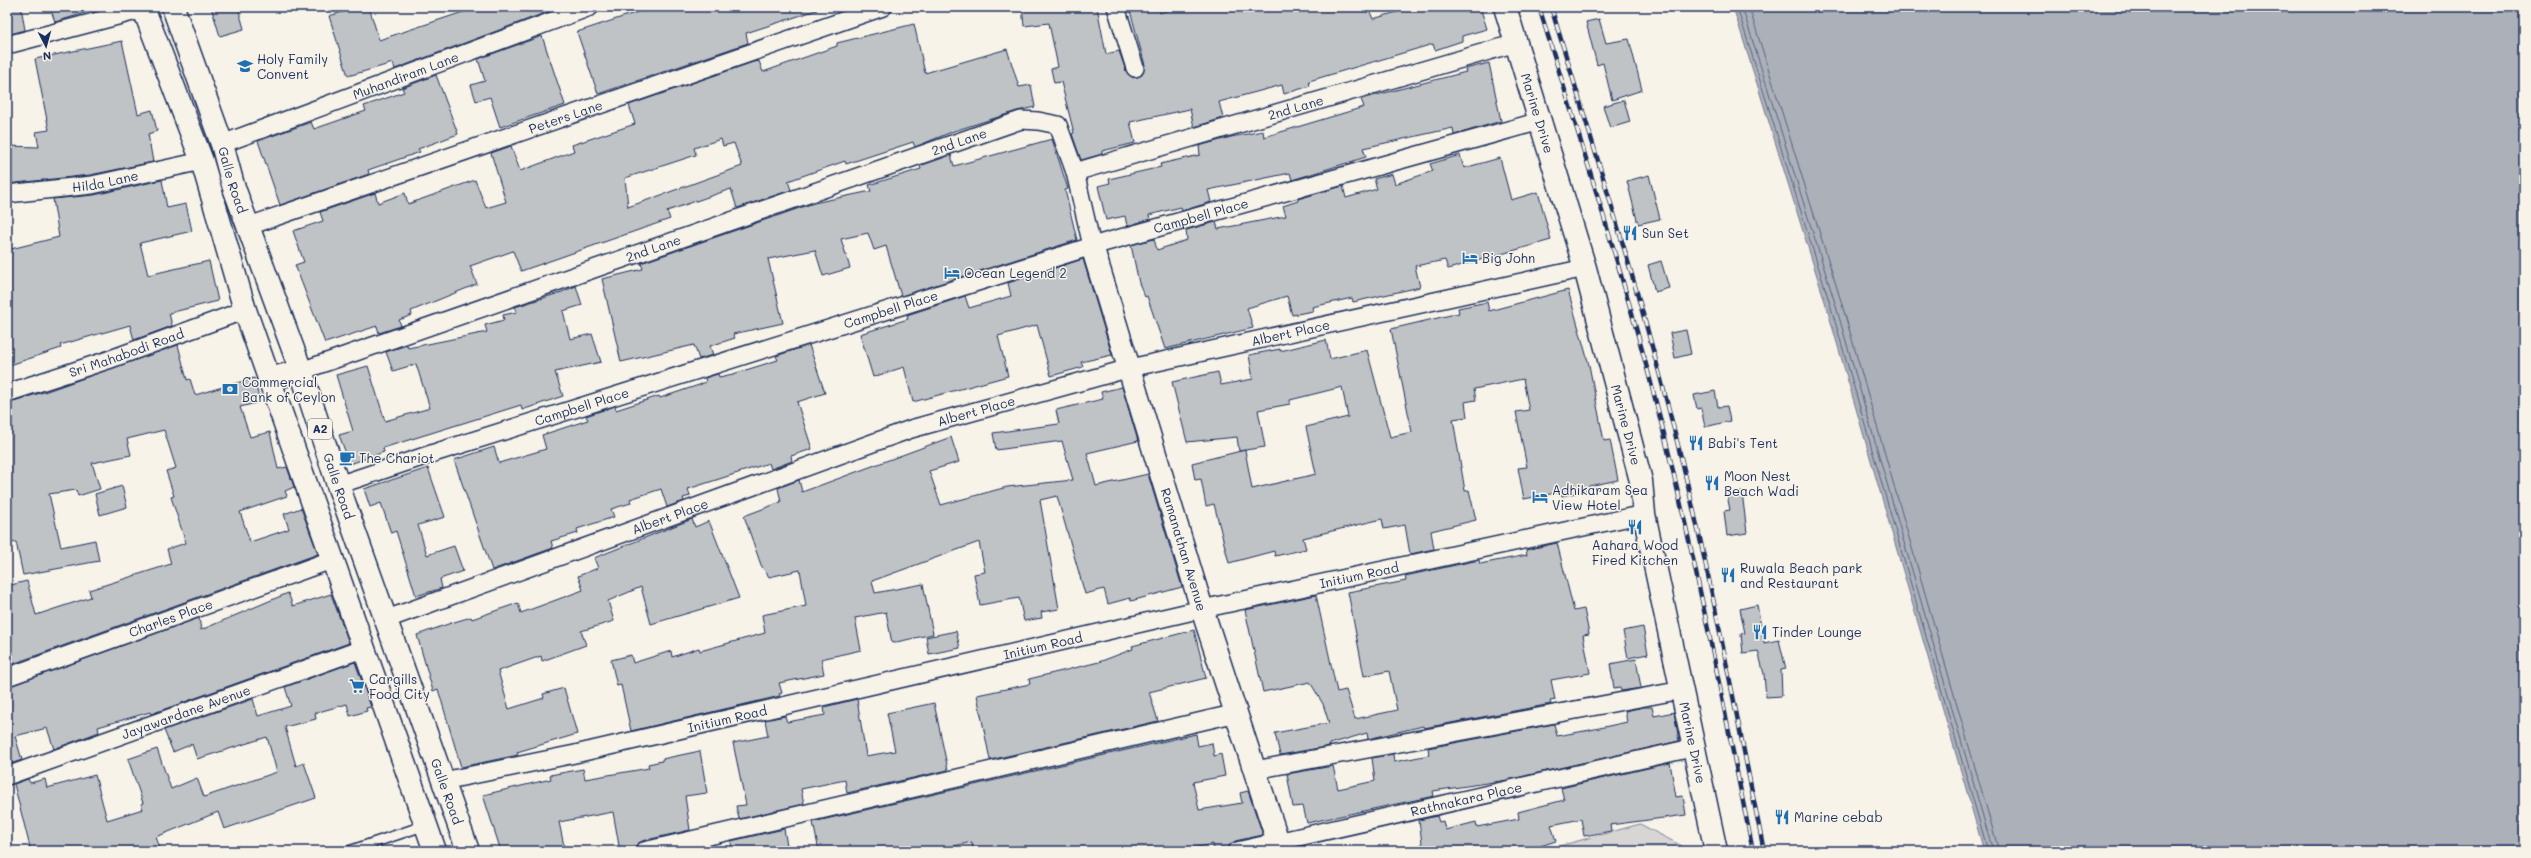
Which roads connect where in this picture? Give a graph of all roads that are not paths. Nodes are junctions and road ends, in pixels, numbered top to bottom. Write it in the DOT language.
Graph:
graph roads {
  1 [pos="173,7"];
  2 [pos="590,7"];
  3 [pos="883,7"];
  4 [pos="1116,7"];
  5 [pos="1505,7"];
  6 [pos="143,8"];
  7 [pos="1516,43"];
  8 [pos="7,45"];
  9 [pos="1135,68"];
  10 [pos="1540,121"];
  11 [pos="222,144"];
  12 [pos="202,161"];
  13 [pos="1075,172"];
  14 [pos="7,194"];
  15 [pos="248,226"];
  16 [pos="1092,246"];
  17 [pos="1585,268"];
  18 [pos="245,310"];
  19 [pos="1130,368"];
  20 [pos="301,370"];
  21 [pos="269,379"];
  22 [pos="7,394"];
  23 [pos="338,485"];
  24 [pos="1644,514"];
  25 [pos="334,559"];
  26 [pos="1202,609"];
  27 [pos="387,619"];
  28 [pos="365,648"];
  29 [pos="7,677"];
  30 [pos="1682,690"];
  31 [pos="1237,713"];
  32 [pos="1696,747"];
  33 [pos="1255,770"];
  34 [pos="7,776"];
  35 [pos="443,781"];
  36 [pos="426,825"];
  37 [pos="1279,847"];
  38 [pos="350,851"];
  39 [pos="435,851"];
  40 [pos="468,851"];
  41 [pos="644,851"];
  42 [pos="1237,851"];
  43 [pos="1716,851"];
  1 -- 11 [label="main road, Galle Road / A2"];
  2 -- 11 [label="street, Muhandiram Lane"];
  3 -- 15 [label="street, Peters Lane"];
  4 -- 9 [label="street"];
  5 -- 7 [label="main road, Marine Drive"];
  6 -- 8 [label="street"];
  6 -- 12 [label="main road, Galle Road / A2"];
  7 -- 10 [label="main road, Marine Drive"];
  7 -- 13 [label="street, 2nd Lane"];
  10 -- 16 [label="street, Campbell Place"];
  10 -- 17 [label="main road, Marine Drive"];
  11 -- 15 [label="main road, Galle Road / A2"];
  12 -- 14 [label="street, Hilda Lane"];
  12 -- 18 [label="main road, Galle Road / A2"];
  13 -- 16 [label="street"];
  13 -- 20 [label="street, 2nd Lane"];
  15 -- 20 [label="main road, Galle Road / A2"];
  16 -- 19 [label="main road, Ramanathan Avenue"];
  16 -- 23 [label="street, Campbell Place"];
  17 -- 19 [label="street, Albert Place"];
  17 -- 24 [label="main road, Marine Drive"];
  18 -- 21 [label="main road, Galle Road / A2"];
  18 -- 22 [label="street, Sri Mahabodi Road"];
  19 -- 26 [label="main road, Ramanathan Avenue"];
  19 -- 27 [label="street, Albert Place"];
  20 -- 21 [label="main road, 2nd Lane"];
  20 -- 23 [label="main road, Galle Road / A2"];
  21 -- 25 [label="main road, Galle Road / A2"];
  23 -- 27 [label="main road, Galle Road / A2"];
  24 -- 26 [label="street, Initium Road"];
  24 -- 30 [label="main road, Marine Drive"];
  25 -- 28 [label="main road, Galle Road / A2"];
  25 -- 29 [label="street, Charles Place"];
  26 -- 31 [label="main road, Ramanathan Avenue"];
  26 -- 35 [label="street, Initium Road"];
  27 -- 35 [label="main road, Galle Road / A2"];
  28 -- 34 [label="street, Jayawardane Avenue"];
  28 -- 36 [label="main road, Galle Road / A2"];
  30 -- 32 [label="main road, Marine Drive"];
  30 -- 33 [label="street"];
  31 -- 33 [label="main road, Ramanathan Avenue"];
  31 -- 41 [label="street"];
  32 -- 37 [label="street, Rathnakara Place"];
  32 -- 43 [label="main road, Marine Drive"];
  33 -- 37 [label="main road, Ramanathan Avenue"];
  35 -- 40 [label="main road, Galle Road / A2"];
  36 -- 38 [label="lane"];
  36 -- 39 [label="main road, Galle Road / A2"];
  37 -- 42 [label="street, Rathnakara Place"];
}
